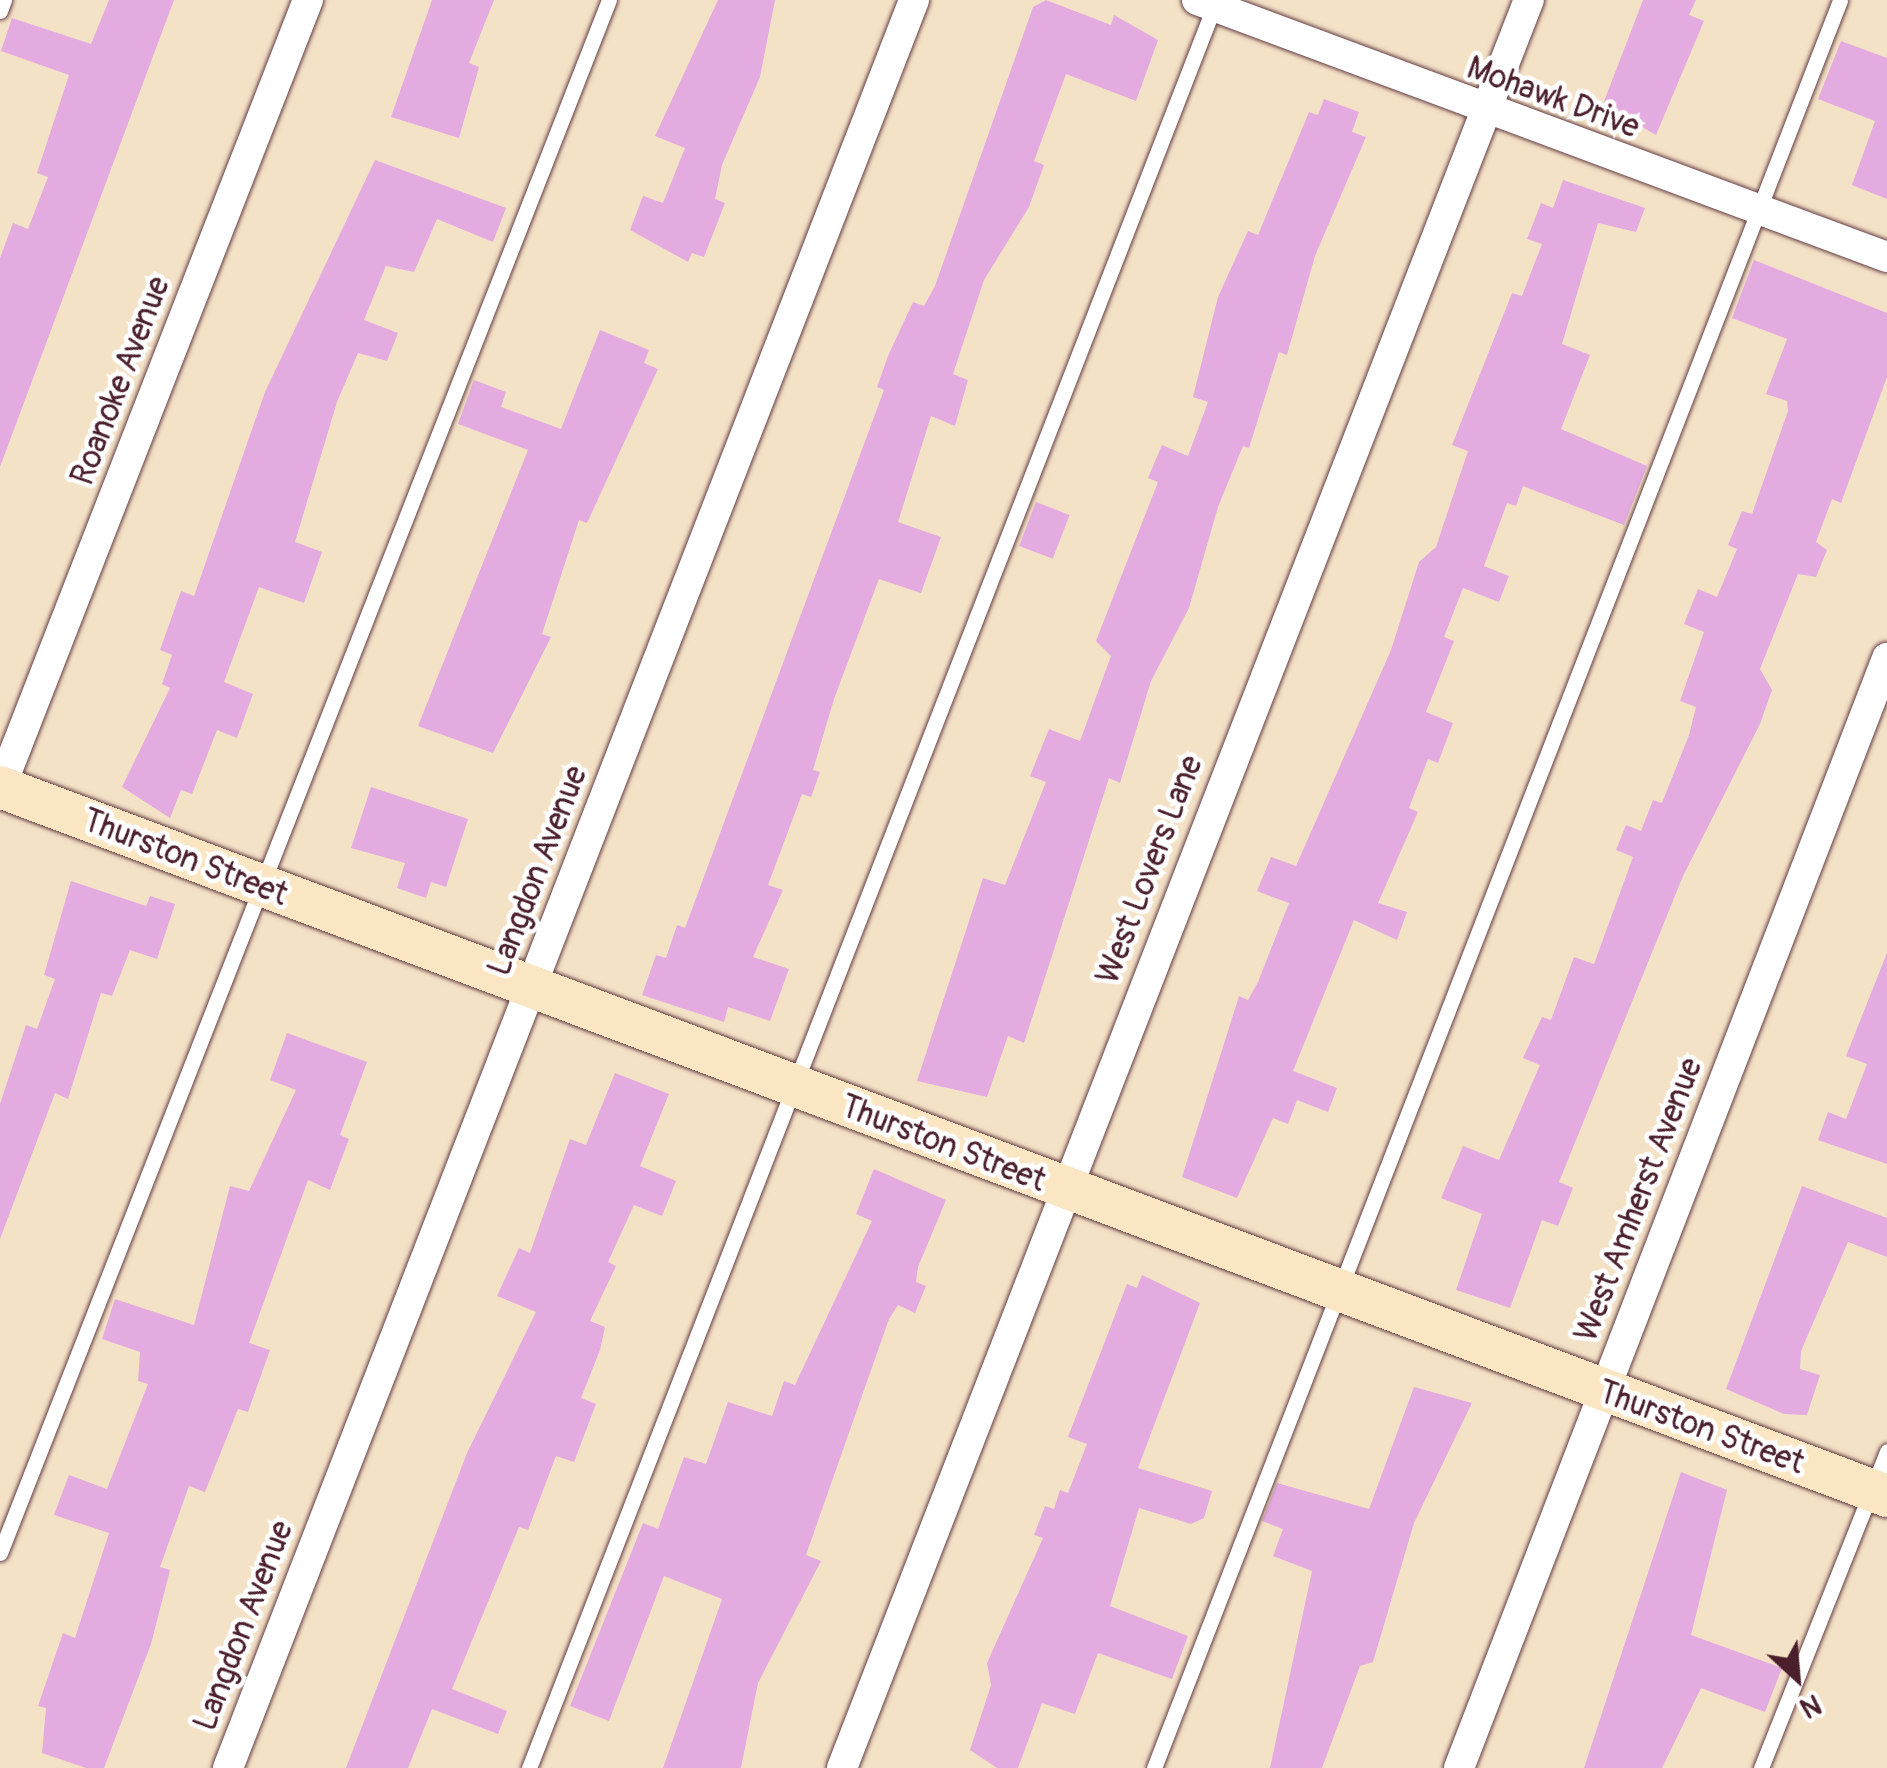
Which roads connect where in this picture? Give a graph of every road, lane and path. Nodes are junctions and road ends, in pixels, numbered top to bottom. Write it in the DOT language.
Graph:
graph roads {
  1 [pos="4,0"];
  2 [pos="308,0"];
  3 [pos="609,0"];
  4 [pos="914,0"];
  5 [pos="1529,0"];
  6 [pos="1840,0"];
  7 [pos="1209,2"];
  8 [pos="0,11"];
  9 [pos="1486,111"];
  10 [pos="1760,210"];
  11 [pos="1887,257"];
  12 [pos="1887,658"];
  13 [pos="0,788"];
  14 [pos="261,888"];
  15 [pos="530,989"];
  16 [pos="793,1088"];
  17 [pos="1062,1188"];
  18 [pos="1337,1292"];
  19 [pos="1602,1393"];
  20 [pos="1882,1479"];
  21 [pos="0,1553"];
  22 [pos="228,1768"];
  23 [pos="529,1768"];
  24 [pos="842,1768"];
  25 [pos="1154,1768"];
  26 [pos="1459,1768"];
  27 [pos="1762,1768"];
  1 -- 8 [label="lane"];
  2 -- 13 [label="street, Roanoke Avenue"];
  3 -- 14 [label="lane"];
  4 -- 15 [label="street, Langdon Avenue"];
  5 -- 9 [label="street, West Lovers Lane"];
  6 -- 10 [label="lane"];
  7 -- 9 [label="street, Mohawk Drive"];
  7 -- 16 [label="lane"];
  9 -- 10 [label="street, Mohawk Drive"];
  9 -- 17 [label="street, West Lovers Lane"];
  10 -- 11 [label="street, Mohawk Drive"];
  10 -- 18 [label="lane"];
  12 -- 19 [label="street, West Amherst Avenue"];
  13 -- 14 [label="street, Thurston Street"];
  14 -- 15 [label="street, Thurston Street"];
  14 -- 21 [label="lane"];
  15 -- 16 [label="street, Thurston Street"];
  15 -- 22 [label="street, Langdon Avenue"];
  16 -- 17 [label="street, Thurston Street"];
  16 -- 23 [label="lane"];
  17 -- 18 [label="street, Thurston Street"];
  17 -- 24 [label="street, West Lovers Lane"];
  18 -- 19 [label="street, Thurston Street"];
  18 -- 25 [label="lane"];
  19 -- 20 [label="street, Thurston Street"];
  19 -- 26 [label="street, West Amherst Avenue"];
  20 -- 27 [label="lane"];
}
